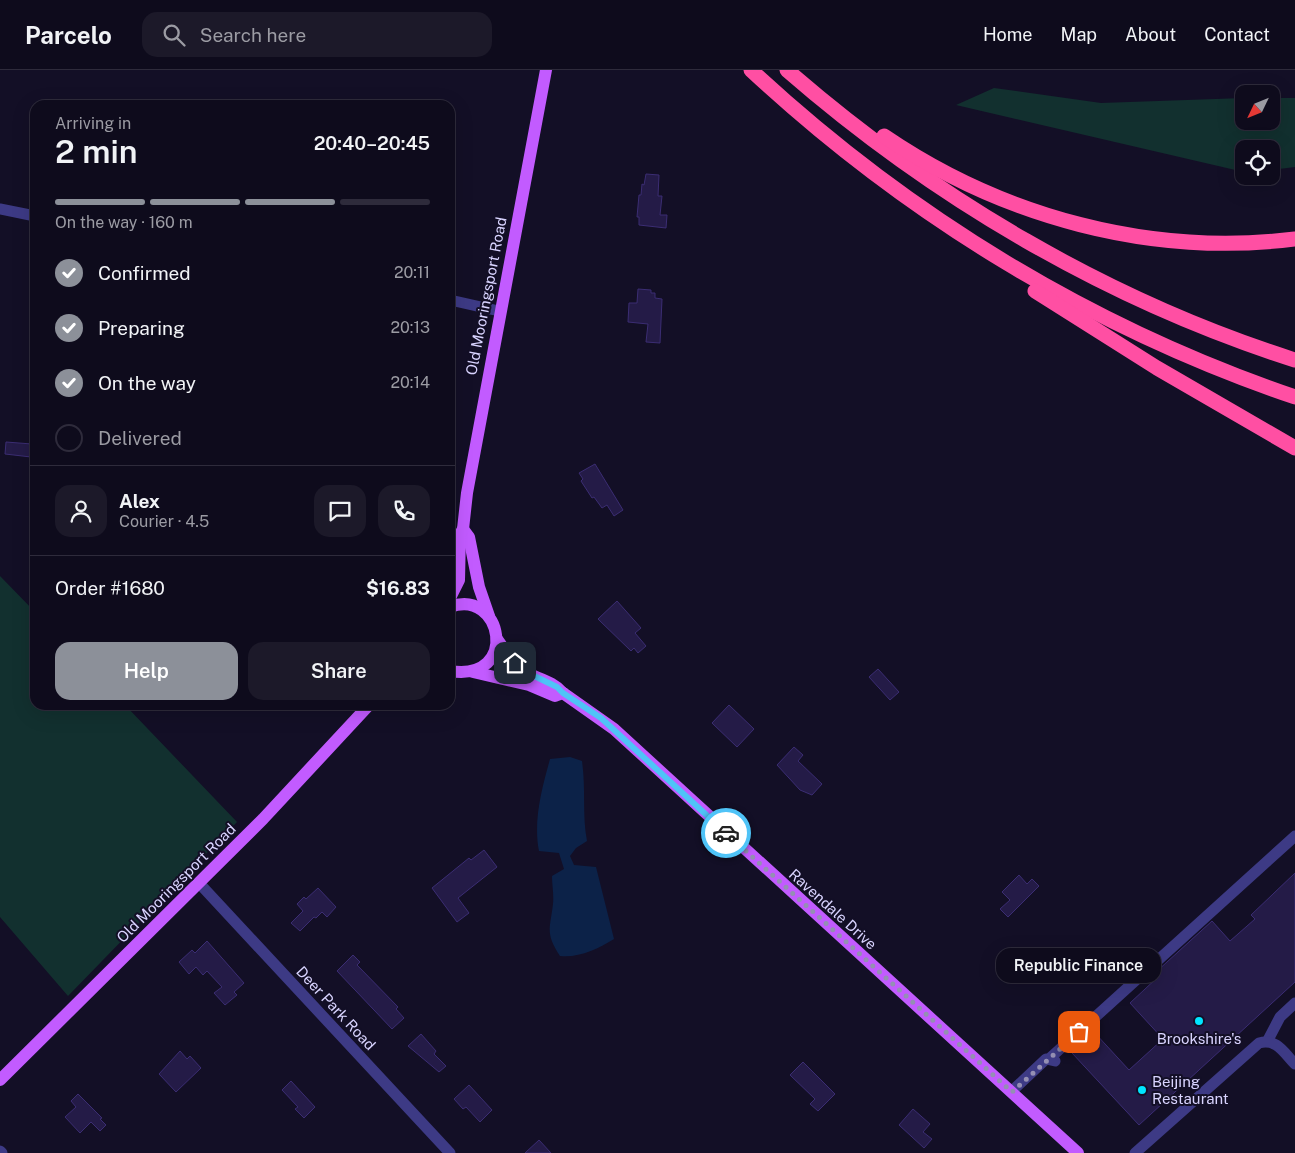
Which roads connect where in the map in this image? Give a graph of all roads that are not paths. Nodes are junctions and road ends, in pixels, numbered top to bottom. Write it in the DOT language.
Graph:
graph roads {
  1 [pos="546,70"];
  2 [pos="752,70"];
  3 [pos="789,71"];
  4 [pos="0,209"];
  5 [pos="30,215"];
  6 [pos="934,218"];
  7 [pos="1295,239"];
  8 [pos="455,301"];
  9 [pos="499,311"];
  10 [pos="1295,360"];
  11 [pos="1295,397"];
  12 [pos="1295,448"];
  13 [pos="463,529"];
  14 [pos="455,588"];
  15 [pos="455,606"];
  16 [pos="489,616"];
  17 [pos="497,639"];
  18 [pos="455,672"];
  19 [pos="473,672"];
  20 [pos="563,693"];
  21 [pos="364,710"];
  22 [pos="1295,836"];
  23 [pos="199,883"];
  24 [pos="1295,1003"];
  25 [pos="1268,1040"];
  26 [pos="1295,1064"];
  27 [pos="0,1080"];
  28 [pos="1012,1092"];
  29 [pos="450,1153"];
  30 [pos="1078,1153"];
  31 [pos="1135,1153"];
  1 -- 9 [label="main road, Old Mooringsport Road"];
  2 -- 6 [label="highway"];
  3 -- 7 [label="highway"];
  3 -- 10 [label="highway"];
  4 -- 5 [label="street"];
  6 -- 11 [label="highway"];
  6 -- 12 [label="highway"];
  8 -- 9 [label="street"];
  9 -- 13 [label="main road, Old Mooringsport Road"];
  13 -- 14 [label="main road, Old Mooringsport Road"];
  13 -- 16 [label="main road, Old Mooringsport Road"];
  15 -- 16 [label="main road"];
  16 -- 17 [label="main road, Old Mooringsport Road"];
  17 -- 19 [label="main road"];
  17 -- 20 [label="main road, Ravendale Drive"];
  18 -- 19 [label="main road"];
  19 -- 20 [label="main road, Ravendale Drive"];
  20 -- 28 [label="main road, Ravendale Drive"];
  21 -- 23 [label="main road, Old Mooringsport Road"];
  22 -- 28 [label="street"];
  23 -- 27 [label="main road, Old Mooringsport Road"];
  23 -- 29 [label="street, Deer Park Road"];
  24 -- 25 [label="street"];
  25 -- 26 [label="street"];
  25 -- 31 [label="street"];
  28 -- 30 [label="main road, Ravendale Drive"];
}
